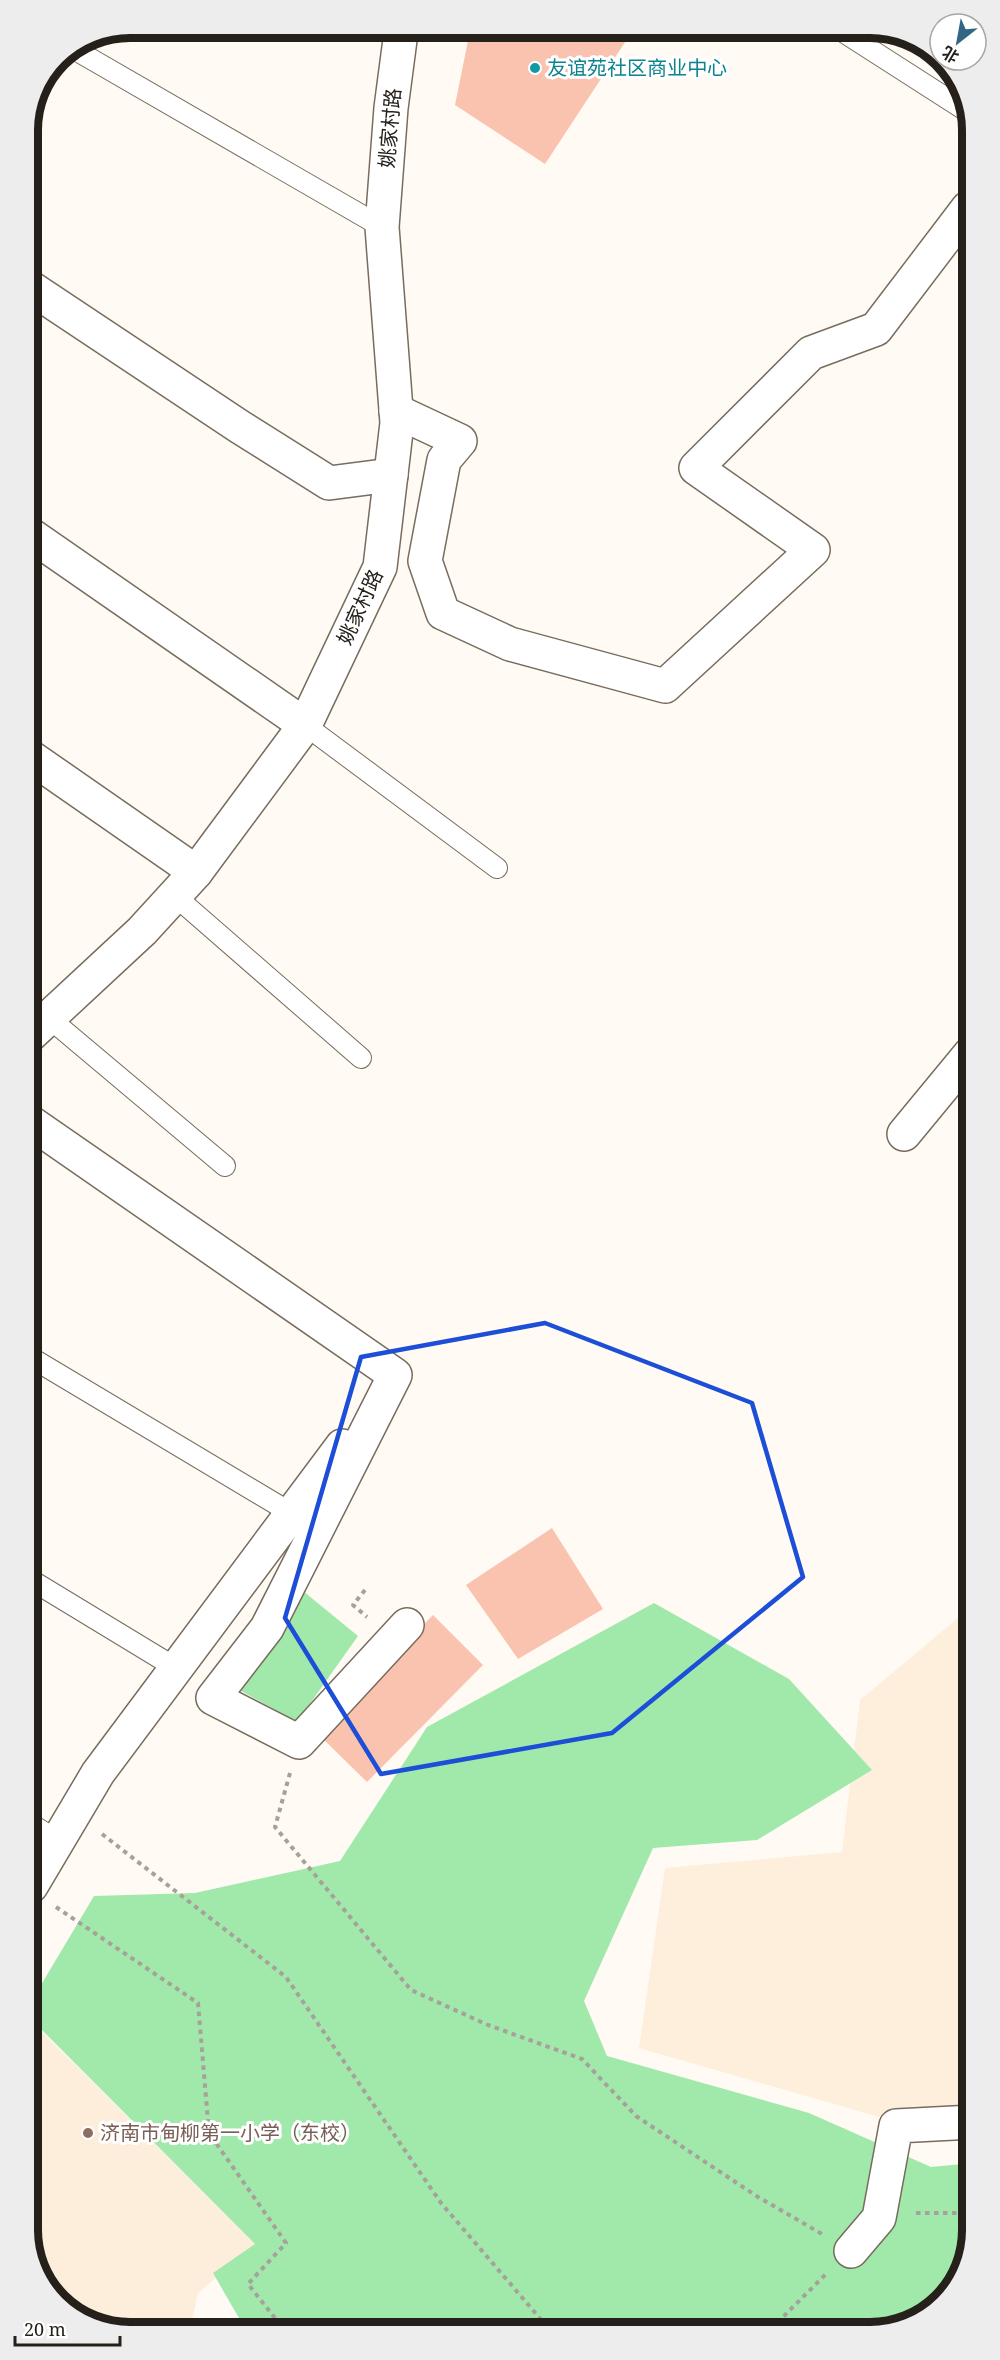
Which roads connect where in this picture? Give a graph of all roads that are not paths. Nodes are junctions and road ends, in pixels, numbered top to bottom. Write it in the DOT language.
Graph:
graph roads {
  1 [pos="400,37"];
  2 [pos="853,38"];
  3 [pos="80,53"];
  4 [pos="960,107"];
  5 [pos="962,216"];
  6 [pos="382,227"];
  7 [pos="38,293"];
  8 [pos="396,411"];
  9 [pos="391,475"];
  10 [pos="38,540"];
  11 [pos="305,725"];
  12 [pos="38,763"];
  13 [pos="497,868"];
  14 [pos="185,884"];
  15 [pos="39,1027"];
  16 [pos="361,1058"];
  17 [pos="962,1064"];
  18 [pos="38,1127"];
  19 [pos="904,1134"];
  20 [pos="225,1166"];
  21 [pos="37,1361"];
  22 [pos="395,1375"];
  23 [pos="291,1514"];
  24 [pos="37,1584"];
  25 [pos="407,1624"];
  26 [pos="176,1668"];
  27 [pos="45,1833"];
  28 [pos="41,1895"];
  29 [pos="962,2123"];
  30 [pos="851,2250"];
  1 -- 6 [label="street, 姚家村路"];
  2 -- 4 [label="lane"];
  3 -- 6 [label="lane"];
  5 -- 8 [label="street"];
  6 -- 8 [label="street, 姚家村路"];
  7 -- 9 [label="street"];
  8 -- 9 [label="street, 姚家村路"];
  9 -- 11 [label="street, 姚家村路"];
  10 -- 11 [label="street"];
  11 -- 13 [label="lane"];
  11 -- 14 [label="street, 姚家村路"];
  12 -- 14 [label="street"];
  14 -- 15 [label="street, 姚家村路"];
  14 -- 16 [label="lane"];
  15 -- 20 [label="lane"];
  17 -- 19 [label="street"];
  18 -- 22 [label="street"];
  21 -- 23 [label="lane"];
  22 -- 23 [label="street"];
  22 -- 25 [label="street"];
  23 -- 26 [label="street"];
  24 -- 26 [label="lane"];
  26 -- 27 [label="street"];
  27 -- 28 [label="street"];
  29 -- 30 [label="street"];
}
